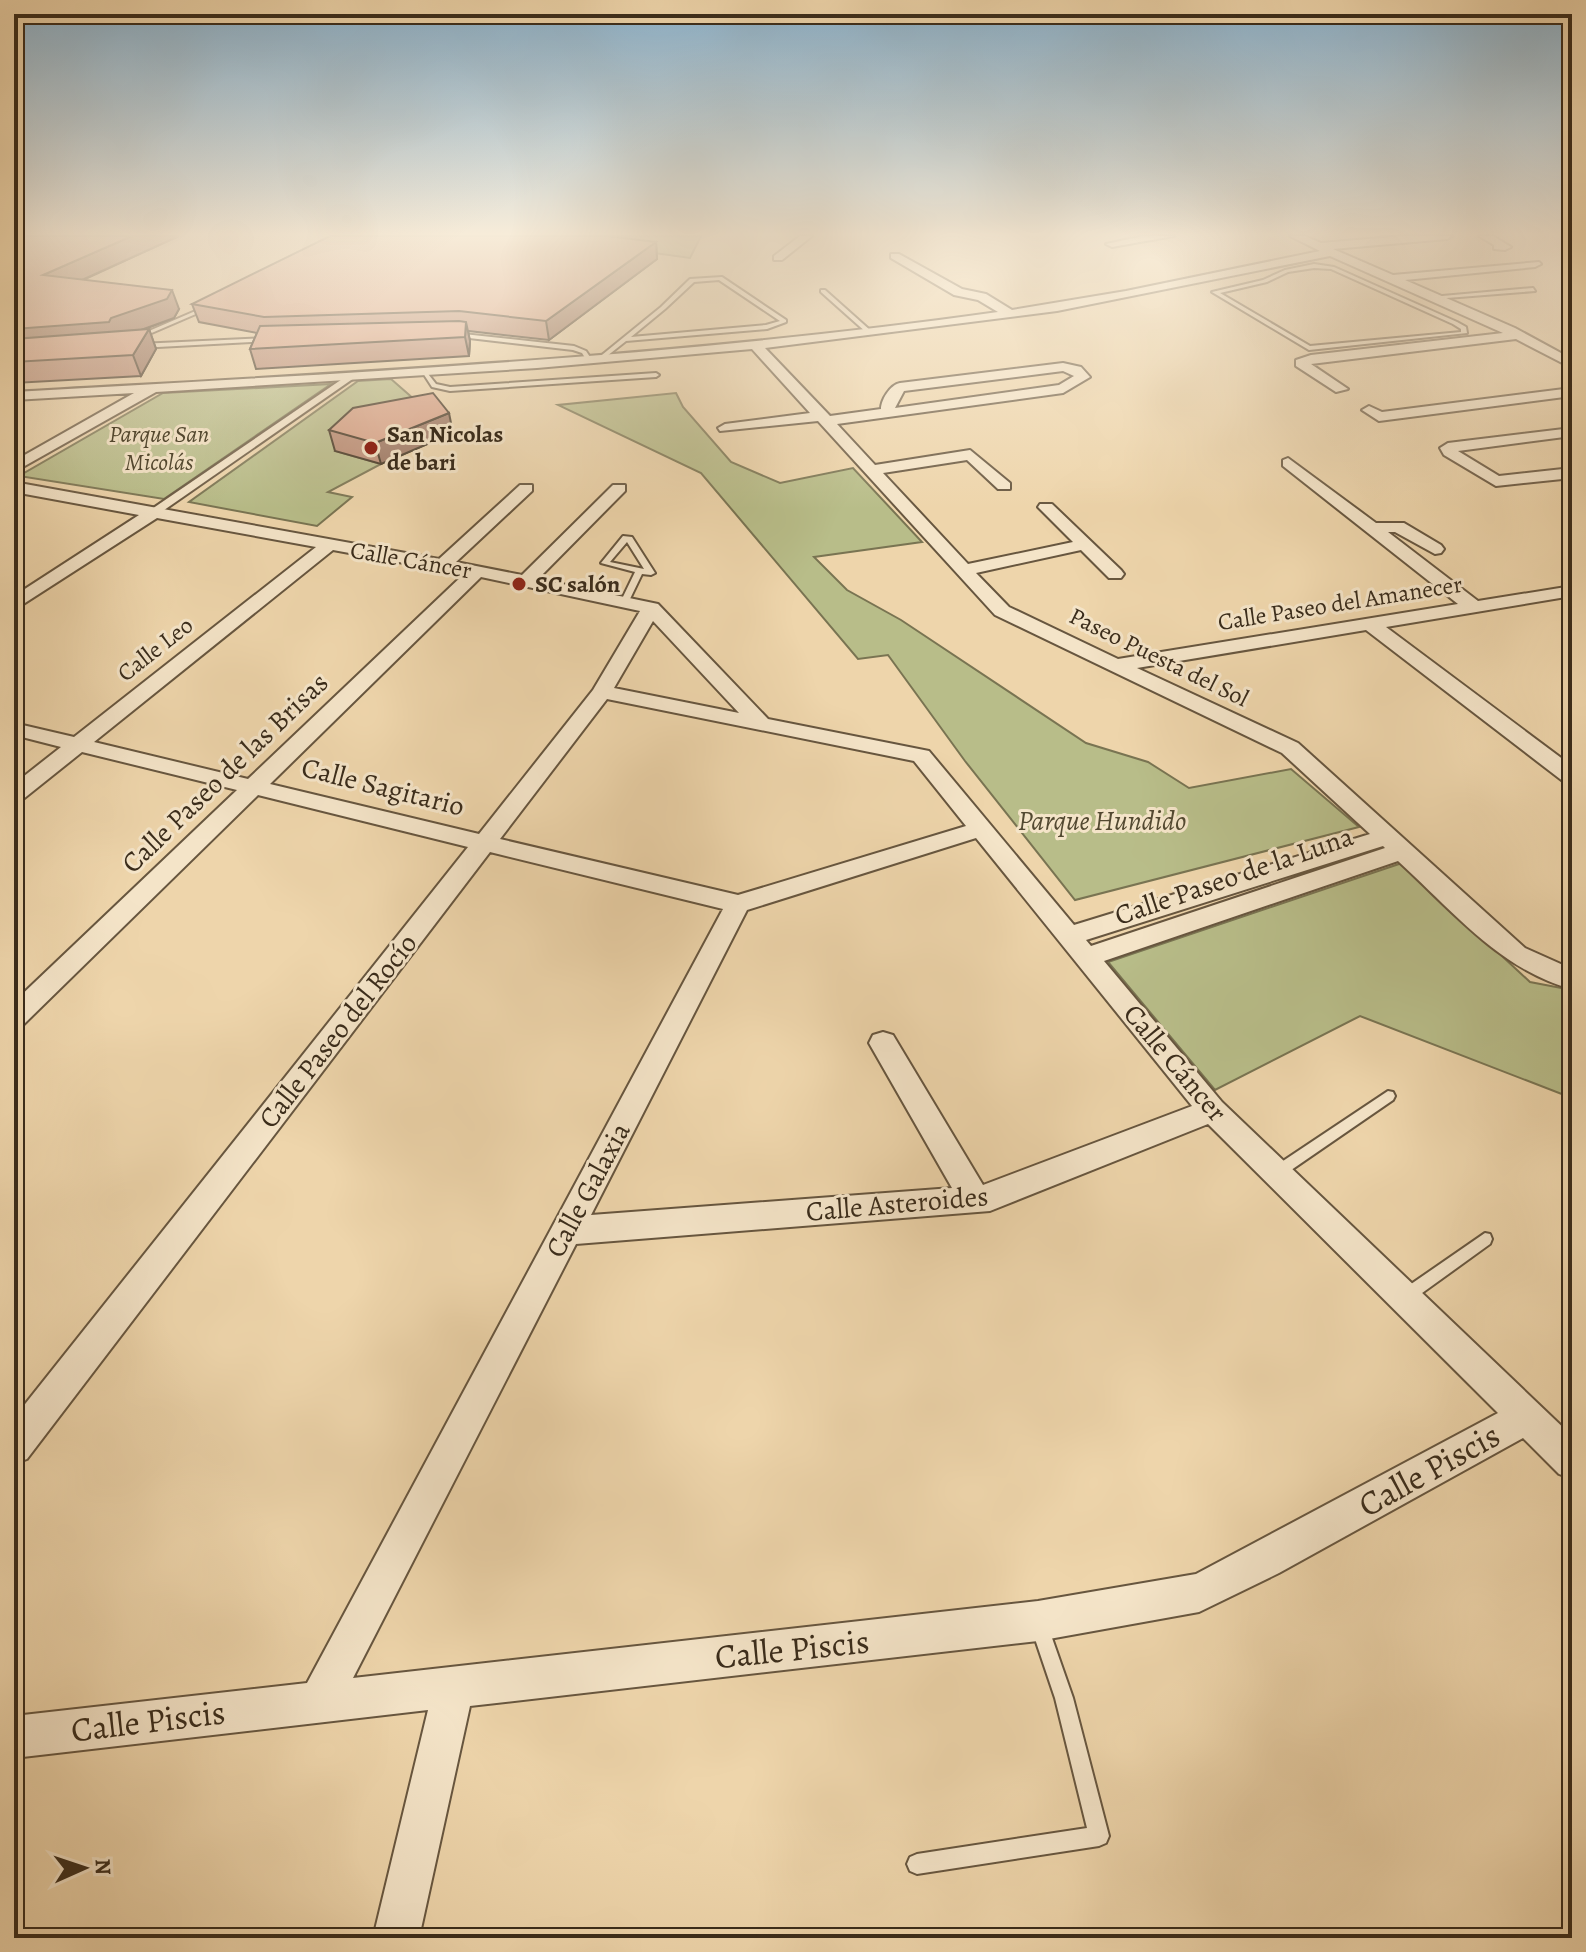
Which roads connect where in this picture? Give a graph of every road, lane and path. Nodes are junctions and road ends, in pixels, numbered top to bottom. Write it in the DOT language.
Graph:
graph roads {
  1 [pos="163,327"];
  2 [pos="639,327"];
  3 [pos="766,327"];
  4 [pos="863,327"];
  5 [pos="907,327"];
  6 [pos="1274,327"];
  7 [pos="1462,327"];
  8 [pos="1501,327"];
  9 [pos="869,332"];
  10 [pos="441,335"];
  11 [pos="1518,335"];
  12 [pos="130,339"];
  13 [pos="626,339"];
  14 [pos="276,340"];
  15 [pos="754,344"];
  16 [pos="123,347"];
  17 [pos="594,359"];
  18 [pos="1572,364"];
  19 [pos="423,371"];
  20 [pos="656,375"];
  21 [pos="351,376"];
  22 [pos="1572,383"];
  23 [pos="155,387"];
  24 [pos="1341,389"];
  25 [pos="1572,392"];
  26 [pos="14,396"];
  27 [pos="888,412"];
  28 [pos="826,418"];
  29 [pos="725,428"];
  30 [pos="1572,432"];
  31 [pos="1288,463"];
  32 [pos="868,465"];
  33 [pos="14,467"];
  34 [pos="1572,473"];
  35 [pos="1004,486"];
  36 [pos="14,487"];
  37 [pos="526,488"];
  38 [pos="619,488"];
  39 [pos="1046,507"];
  40 [pos="153,513"];
  41 [pos="1372,528"];
  42 [pos="1085,544"];
  43 [pos="329,545"];
  44 [pos="1435,549"];
  45 [pos="442,565"];
  46 [pos="965,570"];
  47 [pos="477,571"];
  48 [pos="639,572"];
  49 [pos="1115,574"];
  50 [pos="525,582"];
  51 [pos="1568,595"];
  52 [pos="14,604"];
  53 [pos="637,606"];
  54 [pos="1474,607"];
  55 [pos="1370,624"];
  56 [pos="1116,665"];
  57 [pos="602,692"];
  58 [pos="761,724"];
  59 [pos="14,729"];
  60 [pos="78,744"];
  61 [pos="1572,777"];
  62 [pos="254,787"];
  63 [pos="14,795"];
  64 [pos="981,829"];
  65 [pos="484,842"];
  66 [pos="1394,844"];
  67 [pos="738,904"];
  68 [pos="1077,947"];
  69 [pos="1572,979"];
  70 [pos="14,1018"];
  71 [pos="883,1043"];
  72 [pos="1388,1096"];
  73 [pos="1212,1110"];
  74 [pos="1276,1173"];
  75 [pos="975,1200"];
  76 [pos="566,1231"];
  77 [pos="1485,1239"];
  78 [pos="1404,1297"];
  79 [pos="1526,1417"];
  80 [pos="14,1446"];
  81 [pos="1572,1461"];
  82 [pos="1038,1621"];
  83 [pos="454,1686"];
  84 [pos="319,1702"];
  85 [pos="14,1737"];
  86 [pos="917,1864"];
  87 [pos="396,1938"];
  1 -- 12 [label="lane"];
  2 -- 13 [label="lane"];
  3 -- 13 [label="lane"];
  4 -- 9 [label="lane"];
  5 -- 9 [label="street"];
  6 -- 7 [label="lane"];
  8 -- 11 [label="street"];
  9 -- 15 [label="street"];
  10 -- 17 [label="lane"];
  11 -- 18 [label="street"];
  11 -- 24 [label="street"];
  13 -- 17 [label="lane"];
  14 -- 16 [label="lane"];
  15 -- 17 [label="street"];
  15 -- 28 [label="street, Paseo Puesta del Sol"];
  17 -- 19 [label="street"];
  19 -- 20 [label="lane"];
  19 -- 21 [label="street"];
  21 -- 23 [label="street"];
  21 -- 40 [label="street"];
  22 -- 25 [label="street"];
  23 -- 26 [label="street"];
  23 -- 33 [label="street"];
  27 -- 27 [label="street"];
  27 -- 28 [label="street"];
  28 -- 29 [label="street"];
  28 -- 32 [label="street, Paseo Puesta del Sol"];
  30 -- 34 [label="street"];
  31 -- 41 [label="street"];
  32 -- 35 [label="street"];
  32 -- 46 [label="street, Paseo Puesta del Sol"];
  36 -- 40 [label="street, Calle Cáncer"];
  37 -- 45 [label="street"];
  38 -- 50 [label="street"];
  39 -- 42 [label="street"];
  40 -- 43 [label="street, Calle Cáncer"];
  40 -- 52 [label="street"];
  41 -- 44 [label="street"];
  41 -- 54 [label="street"];
  42 -- 46 [label="street"];
  42 -- 49 [label="street"];
  43 -- 45 [label="street, Calle Cáncer"];
  43 -- 60 [label="street, Calle Leo"];
  45 -- 47 [label="street, Calle Cáncer"];
  46 -- 56 [label="street, Paseo Puesta del Sol"];
  47 -- 50 [label="street, Calle Cáncer"];
  47 -- 62 [label="street, Calle Paseo de las Brisas"];
  48 -- 48 [label="lane"];
  48 -- 53 [label="lane"];
  50 -- 53 [label="street, Calle Cáncer"];
  51 -- 54 [label="street, Calle Paseo del Amanecer"];
  53 -- 57 [label="street, Calle Paseo del Rocío"];
  53 -- 58 [label="street"];
  54 -- 55 [label="street, Calle Paseo del Amanecer"];
  55 -- 56 [label="street, Calle Paseo del Amanecer"];
  55 -- 61 [label="street"];
  56 -- 66 [label="street, Paseo Puesta del Sol"];
  57 -- 58 [label="street, Calle Cáncer"];
  57 -- 65 [label="street, Calle Paseo del Rocío"];
  58 -- 64 [label="street, Calle Cáncer"];
  59 -- 60 [label="street, Calle Sagitario"];
  60 -- 62 [label="street, Calle Sagitario"];
  60 -- 63 [label="street, Calle Leo"];
  62 -- 65 [label="street, Calle Sagitario"];
  62 -- 70 [label="street, Calle Paseo de las Brisas"];
  64 -- 67 [label="street"];
  64 -- 68 [label="street, Calle Cáncer"];
  65 -- 67 [label="street, Calle Sagitario"];
  65 -- 80 [label="street, Calle Paseo del Rocío"];
  66 -- 68 [label="street, Calle Paseo de la Luna"];
  66 -- 69 [label="street, Paseo Puesta del Sol"];
  67 -- 76 [label="street, Calle Galaxia"];
  68 -- 73 [label="street, Calle Cáncer"];
  71 -- 75 [label="street"];
  72 -- 74 [label="lane"];
  73 -- 74 [label="street, Calle Cáncer"];
  73 -- 75 [label="street, Calle Asteroides"];
  74 -- 78 [label="street, Calle Cáncer"];
  75 -- 76 [label="street, Calle Asteroides"];
  76 -- 84 [label="street, Calle Galaxia"];
  77 -- 78 [label="lane"];
  78 -- 79 [label="street, Calle Cáncer"];
  79 -- 81 [label="street, Calle Cáncer"];
  79 -- 82 [label="street, Calle Piscis"];
  82 -- 83 [label="street, Calle Piscis"];
  82 -- 86 [label="lane"];
  83 -- 84 [label="street, Calle Piscis"];
  83 -- 87 [label="street"];
  84 -- 85 [label="street, Calle Piscis"];
}
